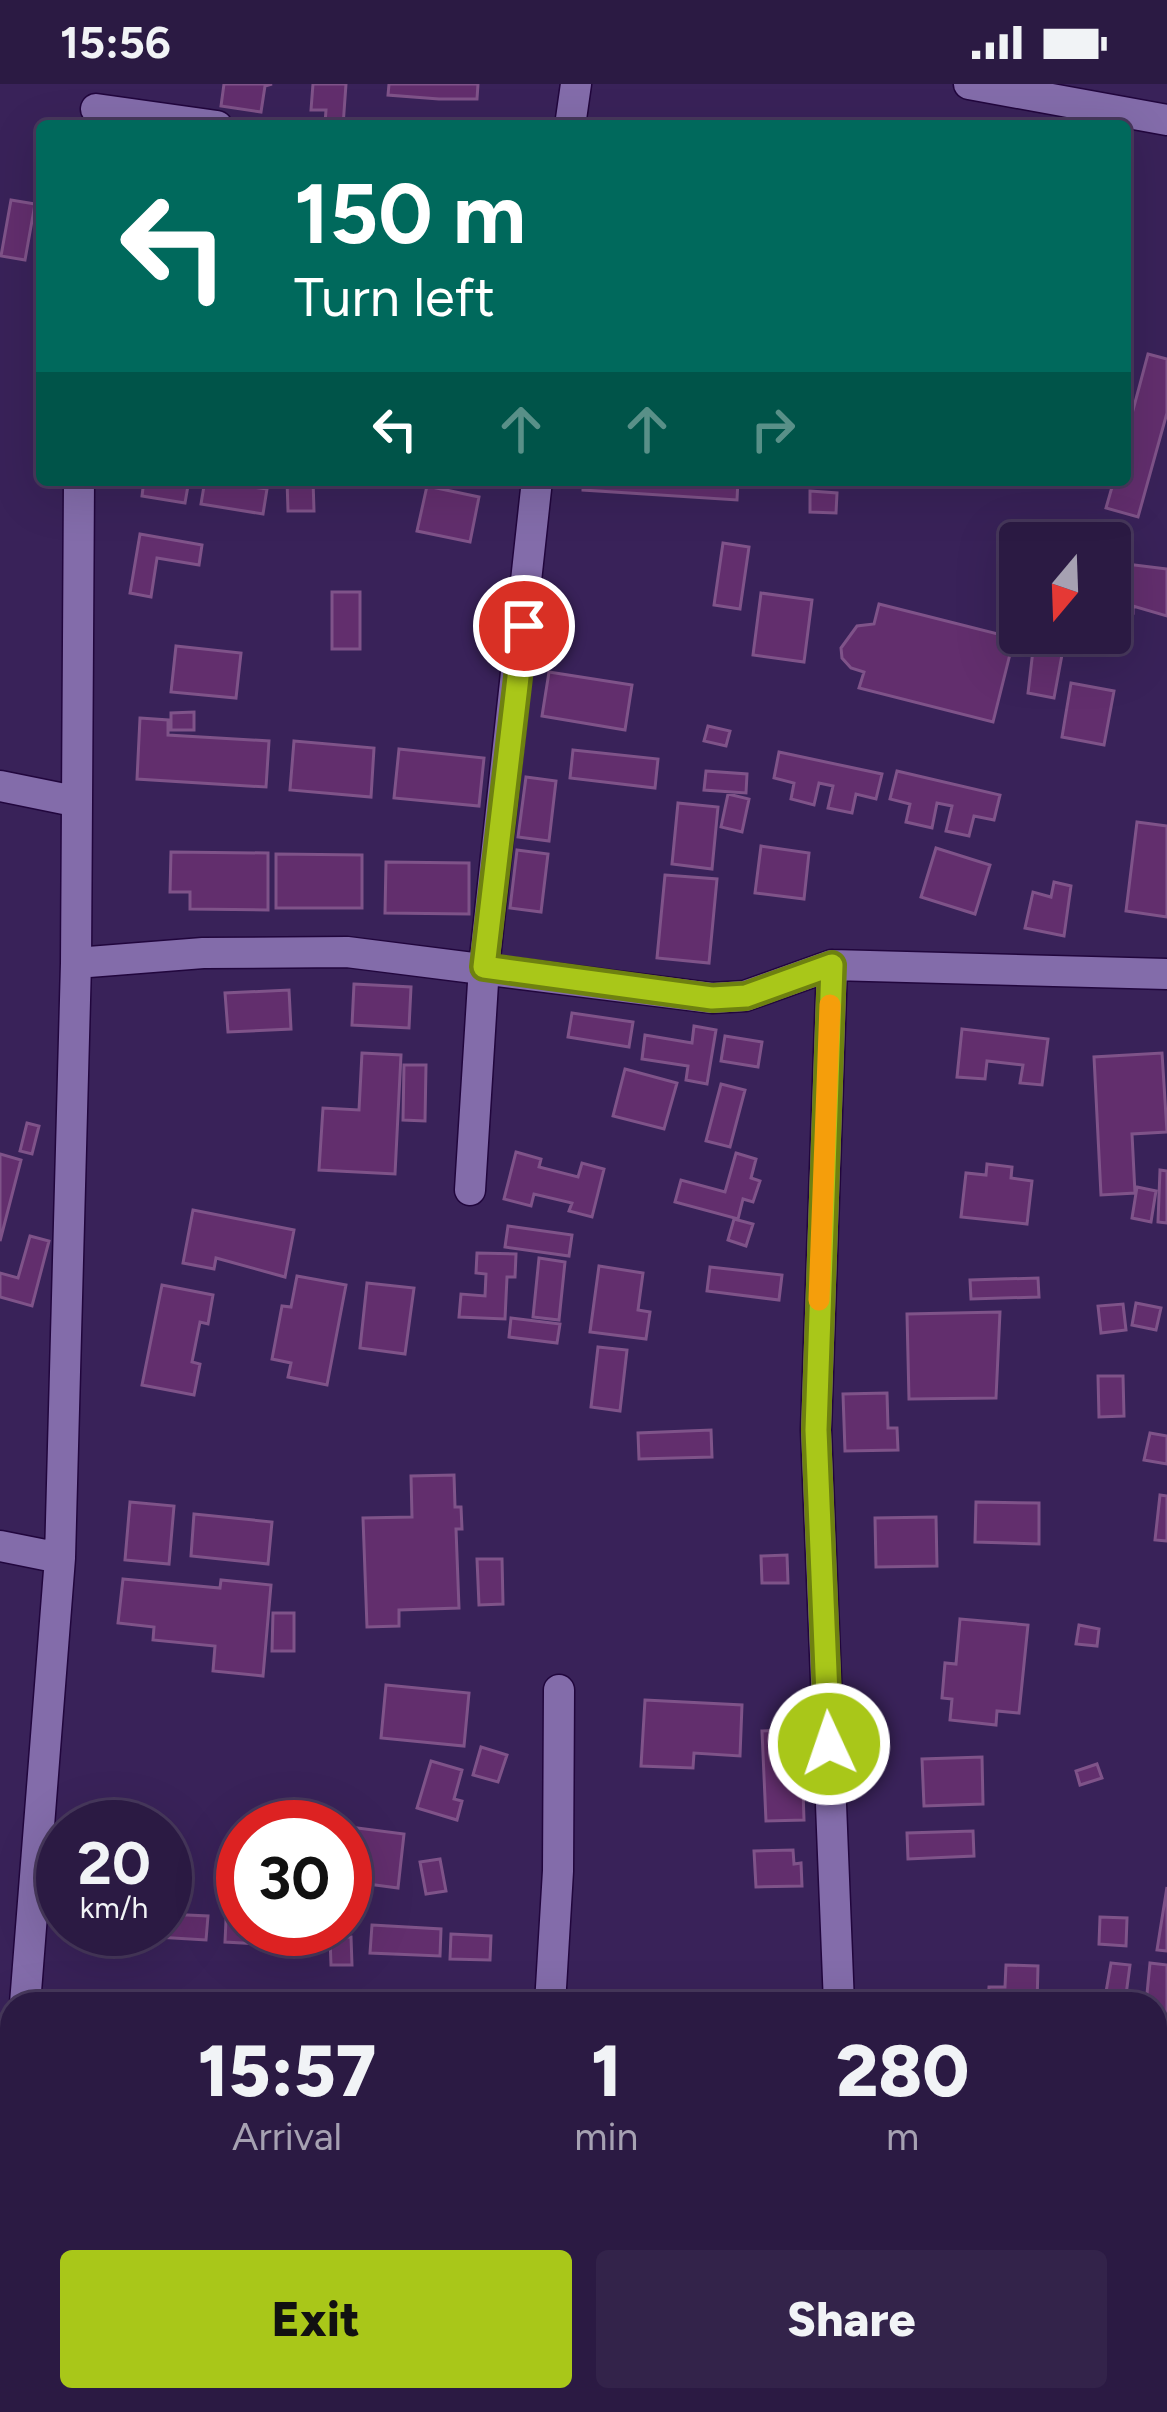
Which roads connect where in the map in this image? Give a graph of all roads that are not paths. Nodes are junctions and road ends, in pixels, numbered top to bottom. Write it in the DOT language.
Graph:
graph roads {
  1 [pos="576,84"];
  2 [pos="969,84"];
  3 [pos="96,106"];
  4 [pos="181,120"];
  5 [pos="571,120"];
  6 [pos="1167,120"];
  7 [pos="79,486"];
  8 [pos="536,486"];
  9 [pos="0,786"];
  10 [pos="74,801"];
  11 [pos="76,963"];
  12 [pos="832,965"];
  13 [pos="484,967"];
  14 [pos="1167,974"];
  15 [pos="470,1190"];
  16 [pos="0,1546"];
  17 [pos="60,1558"];
  18 [pos="559,1690"];
  19 [pos="26,1992"];
  20 [pos="551,1992"];
  21 [pos="838,1992"];
  1 -- 5 [label="street"];
  2 -- 6 [label="street"];
  3 -- 4 [label="street"];
  7 -- 10 [label="street"];
  8 -- 13 [label="street"];
  9 -- 10 [label="street"];
  10 -- 11 [label="street"];
  11 -- 13 [label="street"];
  11 -- 17 [label="street"];
  12 -- 13 [label="street"];
  12 -- 14 [label="street"];
  12 -- 21 [label="street"];
  13 -- 15 [label="street"];
  16 -- 17 [label="street"];
  17 -- 19 [label="street"];
  18 -- 20 [label="street"];
}
